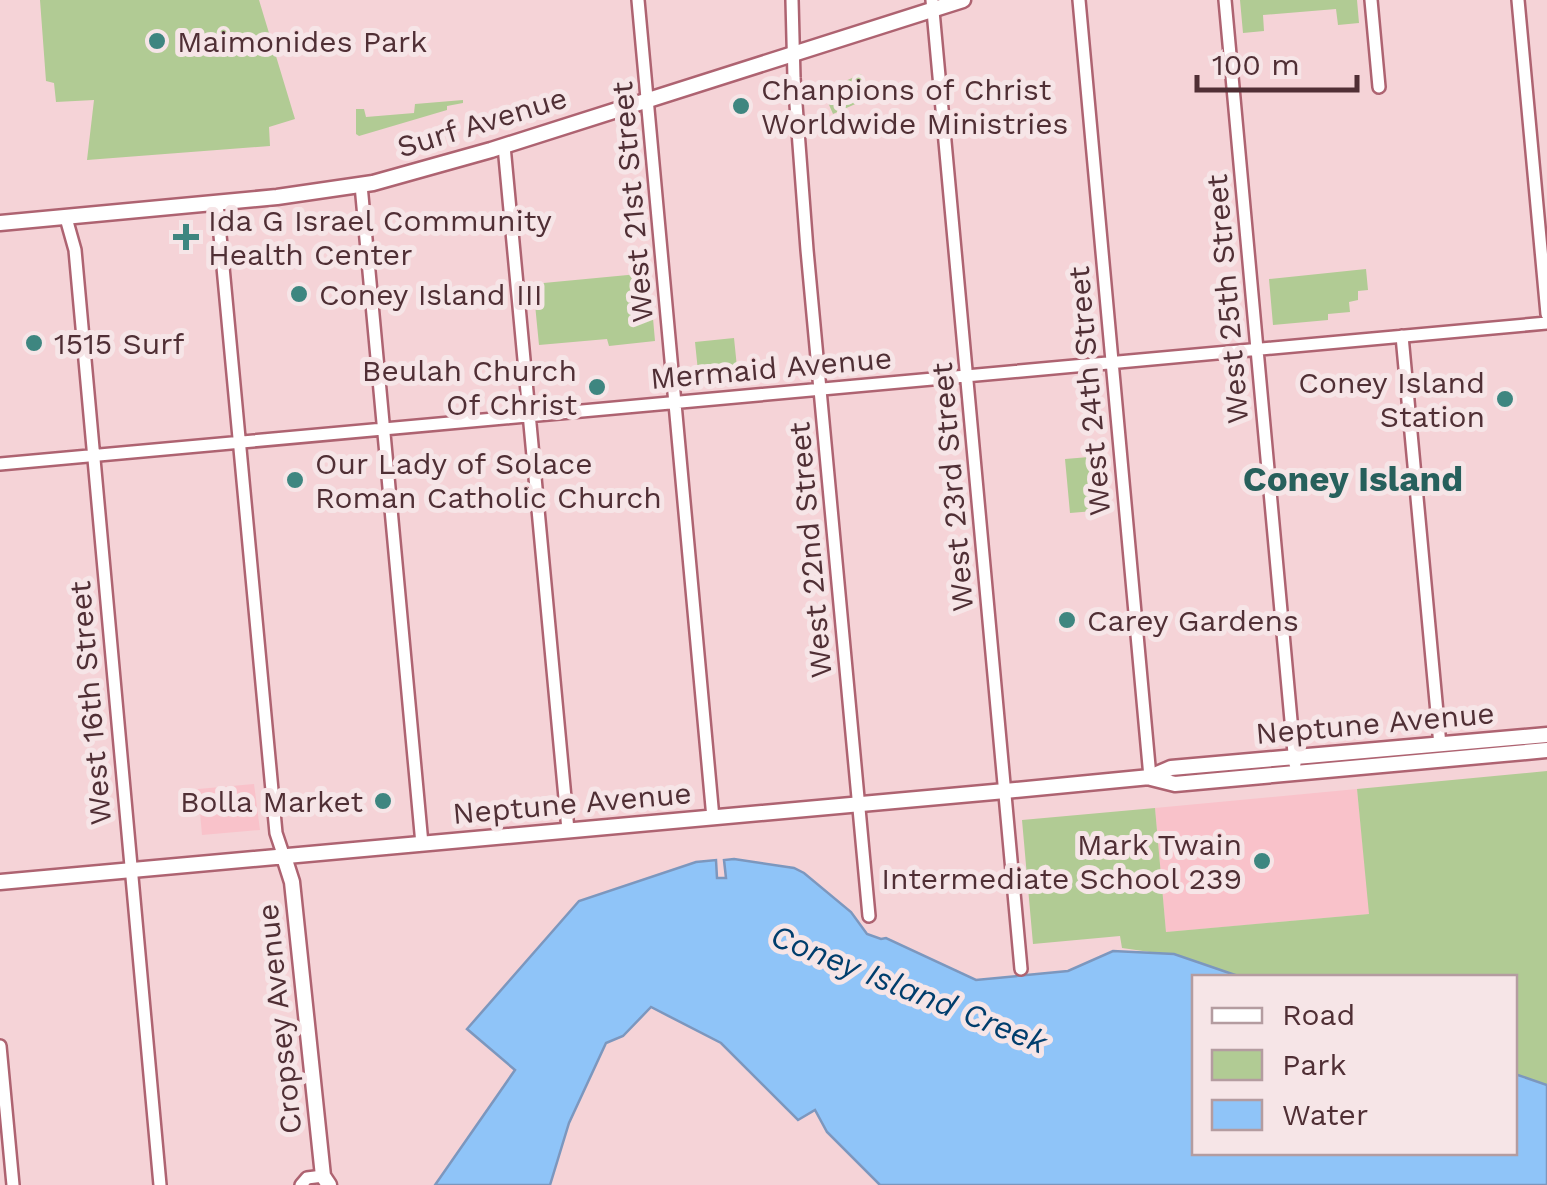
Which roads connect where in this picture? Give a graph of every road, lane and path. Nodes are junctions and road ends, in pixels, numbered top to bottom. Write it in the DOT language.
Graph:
graph roads {
  1 [pos="638,0"];
  2 [pos="792,0"];
  3 [pos="964,0"];
  4 [pos="1079,0"];
  5 [pos="1225,0"];
  6 [pos="1371,0"];
  7 [pos="1518,0"];
  8 [pos="932,5"];
  9 [pos="794,54"];
  10 [pos="1378,87"];
  11 [pos="647,100"];
  12 [pos="504,146"];
  13 [pos="361,185"];
  14 [pos="216,203"];
  15 [pos="66,218"];
  16 [pos="0,224"];
  17 [pos="1547,314"];
  18 [pos="1547,322"];
  19 [pos="1402,336"];
  20 [pos="1257,349"];
  21 [pos="1112,362"];
  22 [pos="967,376"];
  23 [pos="820,389"];
  24 [pos="675,402"];
  25 [pos="529,416"];
  26 [pos="384,429"];
  27 [pos="239,442"];
  28 [pos="92,456"];
  29 [pos="0,464"];
  30 [pos="1547,734"];
  31 [pos="1440,744"];
  32 [pos="1547,750"];
  33 [pos="1295,765"];
  34 [pos="1150,777"];
  35 [pos="1006,792"];
  36 [pos="859,805"];
  37 [pos="714,818"];
  38 [pos="568,830"];
  39 [pos="422,844"];
  40 [pos="284,857"];
  41 [pos="130,871"];
  42 [pos="0,882"];
  43 [pos="869,916"];
  44 [pos="1021,969"];
  45 [pos="0,1046"];
  46 [pos="324,1182"];
  47 [pos="13,1185"];
  48 [pos="160,1185"];
  49 [pos="300,1185"];
  1 -- 11 [label="street, West 21st Street"];
  2 -- 9 [label="street, West 22nd Street"];
  3 -- 8 [label="main road, Surf Avenue"];
  4 -- 21 [label="street, West 24th Street"];
  5 -- 20 [label="street, West 25th Street"];
  6 -- 10 [label="street"];
  7 -- 17 [label="street"];
  8 -- 9 [label="main road, Surf Avenue"];
  8 -- 22 [label="street, West 23rd Street"];
  9 -- 11 [label="main road, Surf Avenue"];
  9 -- 23 [label="street, West 22nd Street"];
  11 -- 12 [label="main road, Surf Avenue"];
  11 -- 24 [label="street, West 21st Street"];
  12 -- 13 [label="main road, Surf Avenue"];
  12 -- 25 [label="street"];
  13 -- 14 [label="main road, Surf Avenue"];
  13 -- 26 [label="street"];
  14 -- 15 [label="main road, Surf Avenue"];
  14 -- 27 [label="street"];
  15 -- 16 [label="main road, Surf Avenue"];
  15 -- 28 [label="street, West 16th Street"];
  18 -- 19 [label="street, Mermaid Avenue"];
  19 -- 20 [label="street, Mermaid Avenue"];
  19 -- 31 [label="street"];
  20 -- 21 [label="street, Mermaid Avenue"];
  20 -- 33 [label="street, West 25th Street"];
  21 -- 22 [label="street, Mermaid Avenue"];
  21 -- 34 [label="street, West 24th Street"];
  22 -- 23 [label="street, Mermaid Avenue"];
  22 -- 35 [label="street, West 23rd Street"];
  23 -- 24 [label="street, Mermaid Avenue"];
  23 -- 36 [label="street, West 22nd Street"];
  24 -- 25 [label="street, Mermaid Avenue"];
  24 -- 37 [label="street, West 21st Street"];
  25 -- 26 [label="street, Mermaid Avenue"];
  25 -- 38 [label="street"];
  26 -- 27 [label="street, Mermaid Avenue"];
  26 -- 39 [label="street"];
  27 -- 28 [label="street, Mermaid Avenue"];
  27 -- 40 [label="street"];
  28 -- 29 [label="street, Mermaid Avenue"];
  28 -- 41 [label="street, West 16th Street"];
  30 -- 31 [label="main road, Neptune Avenue"];
  31 -- 33 [label="main road, Neptune Avenue"];
  32 -- 33 [label="main road, Neptune Avenue"];
  33 -- 34 [label="main road, Neptune Avenue"];
  34 -- 35 [label="main road, Neptune Avenue"];
  35 -- 36 [label="main road, Neptune Avenue"];
  35 -- 44 [label="street, West 23rd Street"];
  36 -- 37 [label="main road, Neptune Avenue"];
  36 -- 43 [label="street, West 22nd Street"];
  37 -- 38 [label="main road, Neptune Avenue"];
  38 -- 39 [label="main road, Neptune Avenue"];
  39 -- 40 [label="main road, Neptune Avenue"];
  40 -- 41 [label="main road, Neptune Avenue"];
  40 -- 46 [label="main road, Cropsey Avenue"];
  41 -- 42 [label="main road, Neptune Avenue"];
  41 -- 48 [label="street, West 16th Street"];
  45 -- 47 [label="street"];
  46 -- 49 [label="street"];
}
